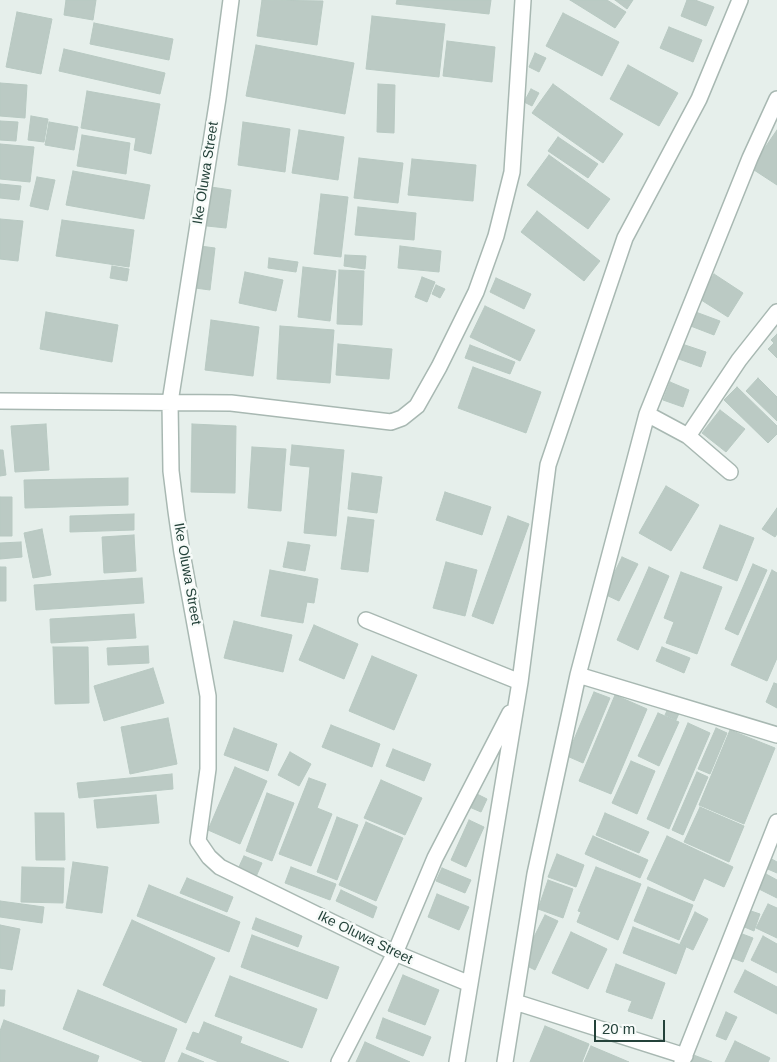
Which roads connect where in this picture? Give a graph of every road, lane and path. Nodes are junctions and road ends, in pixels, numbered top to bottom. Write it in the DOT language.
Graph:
graph roads {
  1 [pos="231,0"];
  2 [pos="523,0"];
  3 [pos="740,0"];
  4 [pos="777,99"];
  5 [pos="777,312"];
  6 [pos="0,401"];
  7 [pos="170,402"];
  8 [pos="647,414"];
  9 [pos="688,436"];
  10 [pos="730,472"];
  11 [pos="366,620"];
  12 [pos="578,675"];
  13 [pos="520,682"];
  14 [pos="517,700"];
  15 [pos="777,735"];
  16 [pos="777,822"];
  17 [pos="394,953"];
  18 [pos="470,984"];
  19 [pos="515,1002"];
  20 [pos="683,1059"];
  21 [pos="339,1062"];
  22 [pos="457,1062"];
  23 [pos="505,1062"];
  1 -- 7 [label="street, Ike Oluwa Street"];
  2 -- 7 [label="street"];
  3 -- 13 [label="street"];
  4 -- 8 [label="street"];
  5 -- 9 [label="street"];
  6 -- 7 [label="street"];
  7 -- 17 [label="street, Ike Oluwa Street"];
  8 -- 9 [label="street"];
  8 -- 12 [label="street"];
  9 -- 10 [label="street"];
  11 -- 13 [label="street"];
  12 -- 15 [label="street"];
  12 -- 19 [label="street"];
  13 -- 14 [label="street"];
  14 -- 17 [label="street"];
  14 -- 18 [label="street"];
  16 -- 20 [label="street"];
  17 -- 18 [label="street, Ike Oluwa Street"];
  17 -- 21 [label="street"];
  18 -- 22 [label="street"];
  19 -- 20 [label="street"];
  19 -- 23 [label="street"];
}
